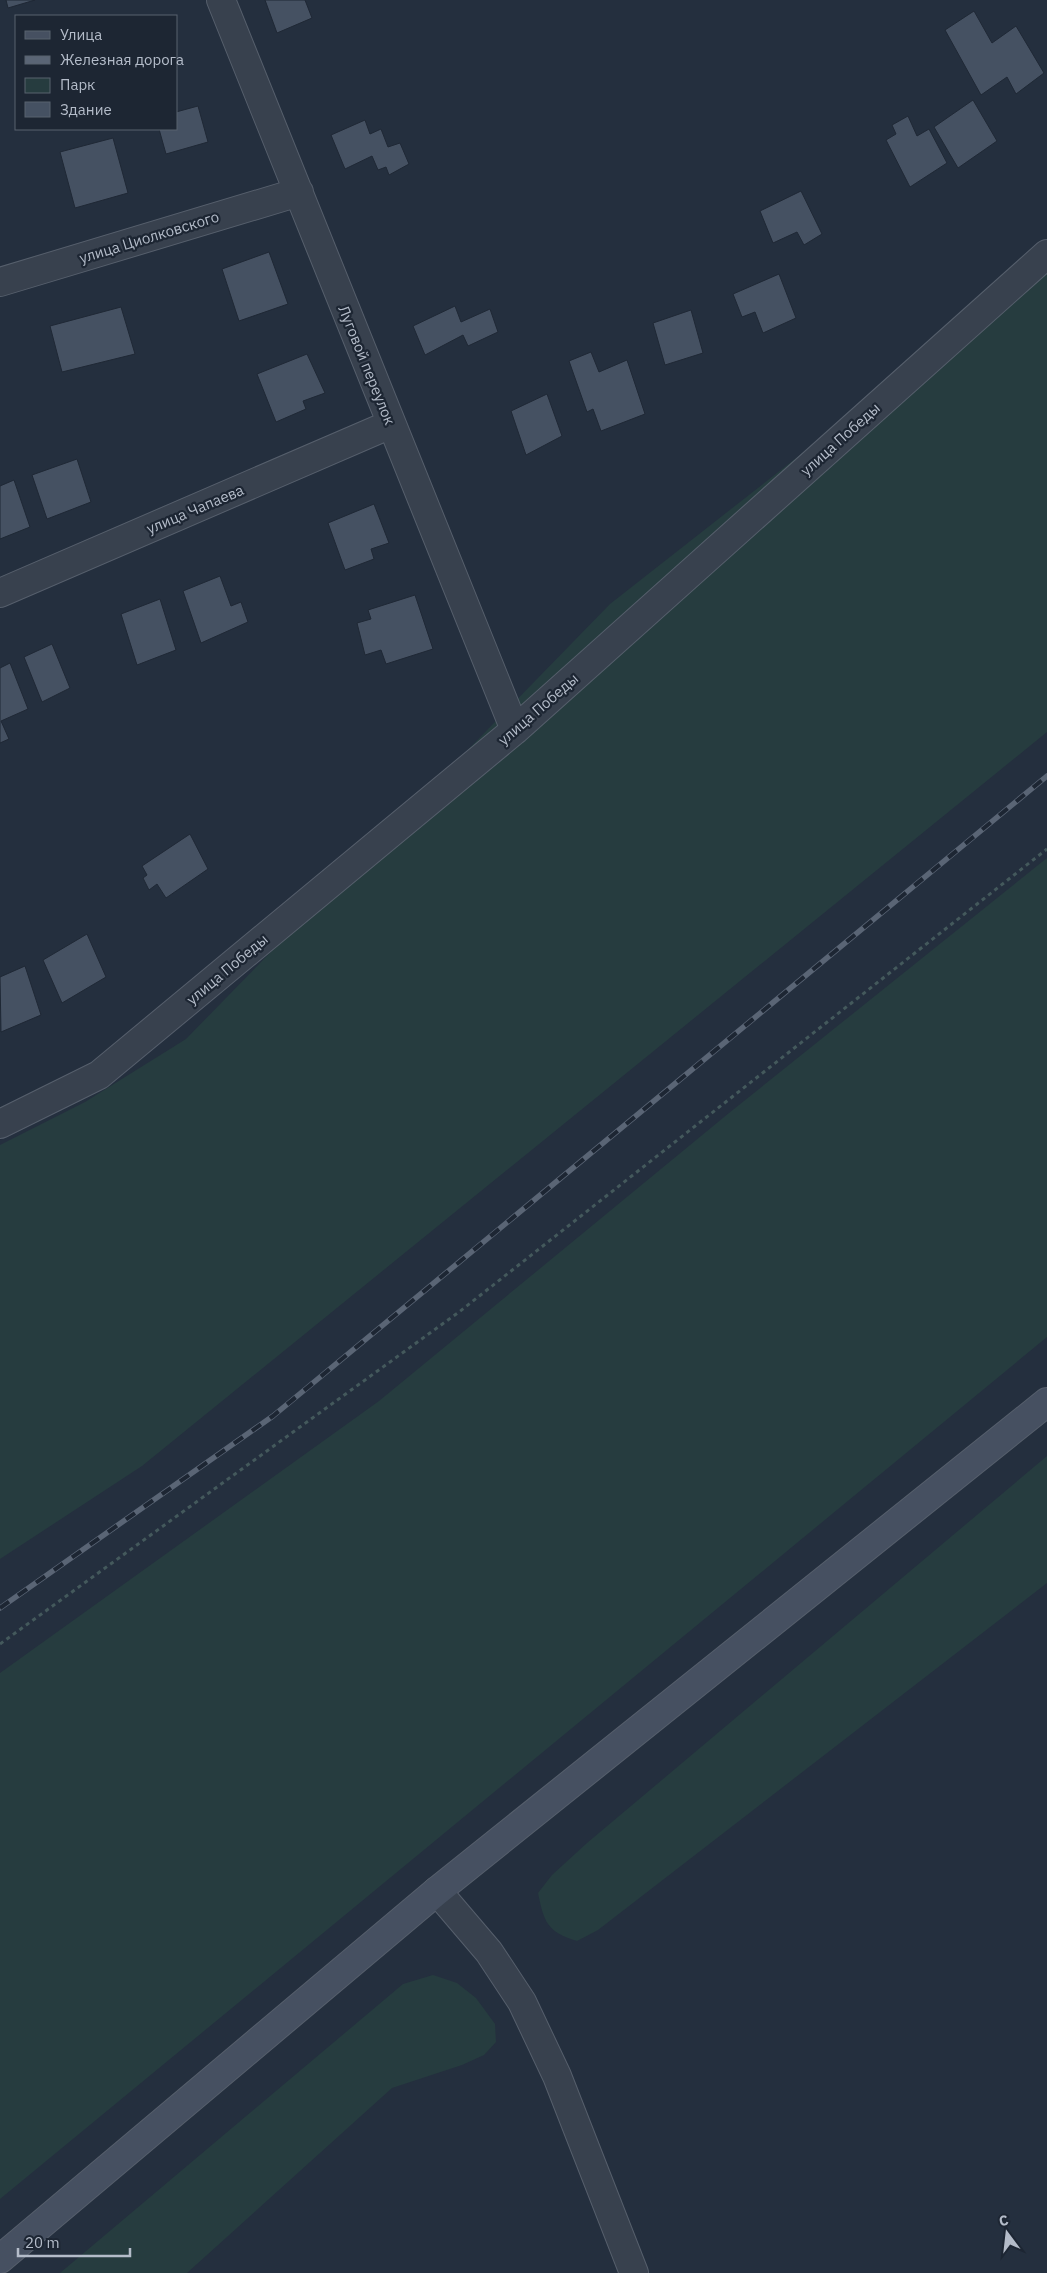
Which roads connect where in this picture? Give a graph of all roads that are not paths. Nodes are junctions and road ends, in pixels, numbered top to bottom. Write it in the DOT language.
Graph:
graph roads {
  1 [pos="221,0"];
  2 [pos="299,192"];
  3 [pos="1047,254"];
  4 [pos="0,282"];
  5 [pos="391,424"];
  6 [pos="0,593"];
  7 [pos="515,730"];
  8 [pos="0,1124"];
  9 [pos="1047,1402"];
  10 [pos="436,1891"];
  11 [pos="0,2259"];
  12 [pos="634,2273"];
  1 -- 2 [label="street, Луговой переулок"];
  2 -- 4 [label="street, улица Циолковского"];
  2 -- 5 [label="street, Луговой переулок"];
  3 -- 7 [label="street, улица Победы"];
  5 -- 6 [label="street, улица Чапаева"];
  5 -- 7 [label="street, Луговой переулок"];
  7 -- 8 [label="street, улица Победы"];
  9 -- 10 [label="street"];
  10 -- 11 [label="street"];
  10 -- 12 [label="street"];
}
